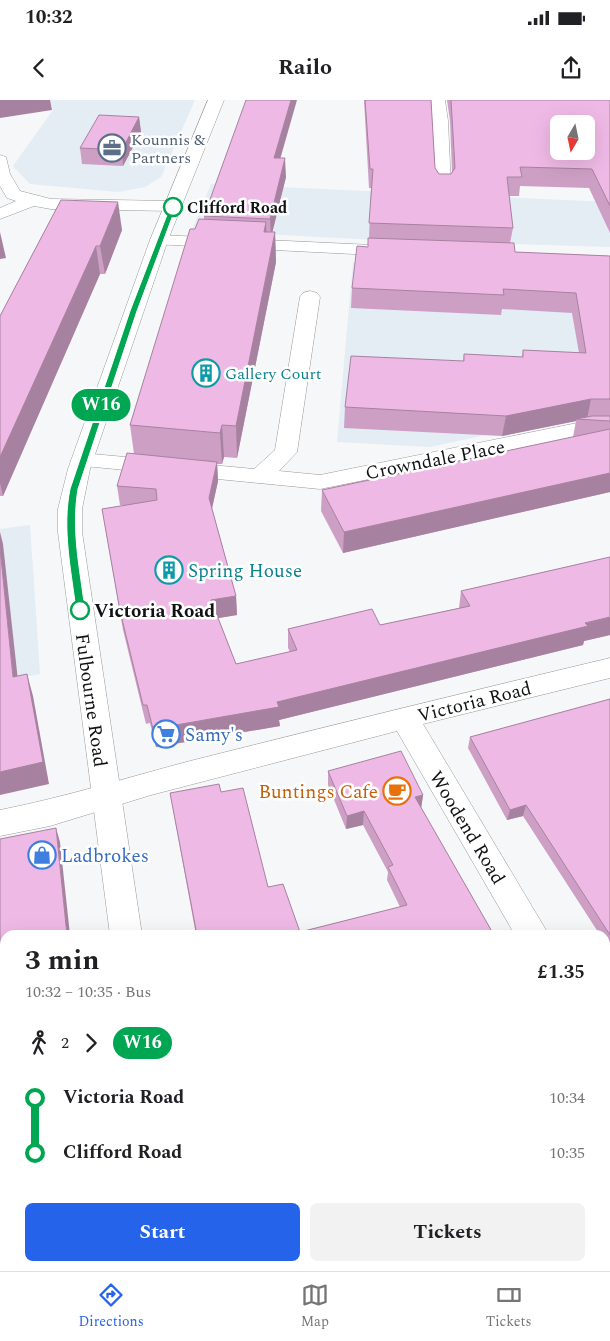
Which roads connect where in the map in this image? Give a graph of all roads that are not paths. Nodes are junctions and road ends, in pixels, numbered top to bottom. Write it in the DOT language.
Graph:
graph roads {
  1 [pos="216,100"];
  2 [pos="437,100"];
  3 [pos="0,160"];
  4 [pos="443,187"];
  5 [pos="32,200"];
  6 [pos="173,206"];
  7 [pos="0,214"];
  8 [pos="159,240"];
  9 [pos="415,252"];
  10 [pos="310,297"];
  11 [pos="610,428"];
  12 [pos="82,460"];
  13 [pos="259,476"];
  14 [pos="610,668"];
  15 [pos="404,718"];
  16 [pos="106,797"];
  17 [pos="0,823"];
  18 [pos="125,930"];
  19 [pos="530,930"];
  1 -- 6 [label="street, Fulbourne Road"];
  2 -- 4 [label="street"];
  3 -- 5 [label="street"];
  5 -- 6 [label="street"];
  5 -- 7 [label="street"];
  6 -- 8 [label="street, Fulbourne Road"];
  8 -- 9 [label="street"];
  8 -- 12 [label="street, Fulbourne Road"];
  10 -- 13 [label="street"];
  11 -- 13 [label="street, Crowndale Place"];
  12 -- 13 [label="street, Crowndale Place"];
  12 -- 16 [label="street, Fulbourne Road"];
  14 -- 15 [label="street, Victoria Road"];
  15 -- 16 [label="street, Victoria Road"];
  15 -- 19 [label="street, Woodend Road"];
  16 -- 17 [label="street, Victoria Road"];
  16 -- 18 [label="street, Fulbourne Road"];
}
